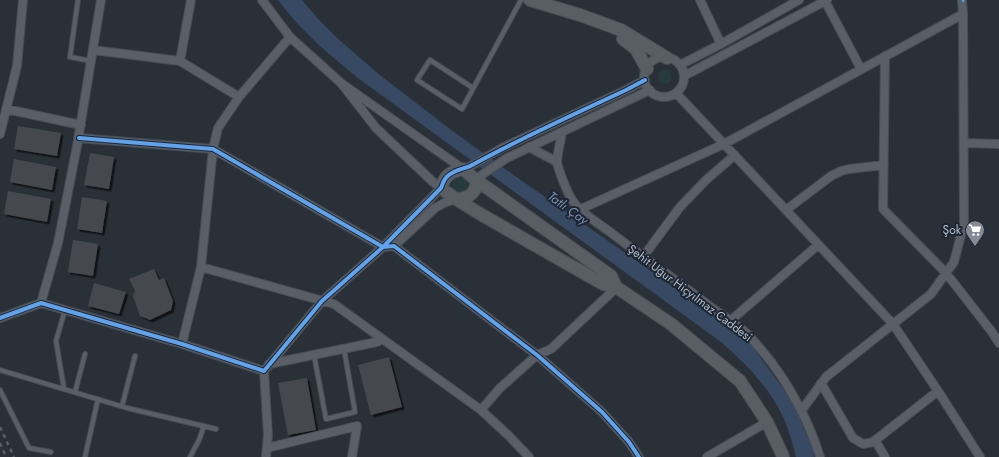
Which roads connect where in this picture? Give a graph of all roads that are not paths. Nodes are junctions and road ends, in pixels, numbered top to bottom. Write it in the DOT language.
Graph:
graph roads {
  1 [pos="23,0"];
  2 [pos="78,0"];
  3 [pos="101,0"];
  4 [pos="191,0"];
  5 [pos="262,0"];
  6 [pos="522,0"];
  7 [pos="530,0"];
  8 [pos="700,0"];
  9 [pos="799,0"];
  10 [pos="826,0"];
  11 [pos="963,0"];
  12 [pos="963,14"];
  13 [pos="580,15"];
  14 [pos="290,37"];
  15 [pos="721,44"];
  16 [pos="93,50"];
  17 [pos="885,56"];
  18 [pos="667,58"];
  19 [pos="91,61"];
  20 [pos="180,61"];
  21 [pos="680,65"];
  22 [pos="861,69"];
  23 [pos="646,74"];
  24 [pos="684,76"];
  25 [pos="341,83"];
  26 [pos="473,88"];
  27 [pos="650,90"];
  28 [pos="676,93"];
  29 [pos="239,97"];
  30 [pos="6,110"];
  31 [pos="81,125"];
  32 [pos="562,132"];
  33 [pos="0,134"];
  34 [pos="79,138"];
  35 [pos="964,143"];
  36 [pos="724,144"];
  37 [pos="999,144"];
  38 [pos="529,147"];
  39 [pos="213,149"];
  40 [pos="735,155"];
  41 [pos="557,162"];
  42 [pos="884,166"];
  43 [pos="466,168"];
  44 [pos="479,178"];
  45 [pos="441,188"];
  46 [pos="456,198"];
  47 [pos="581,209"];
  48 [pos="786,210"];
  49 [pos="818,245"];
  50 [pos="394,246"];
  51 [pos="383,247"];
  52 [pos="643,257"];
  53 [pos="201,267"];
  54 [pos="946,273"];
  55 [pos="616,287"];
  56 [pos="322,301"];
  57 [pos="41,303"];
  58 [pos="65,310"];
  59 [pos="0,318"];
  60 [pos="730,321"];
  61 [pos="893,324"];
  62 [pos="998,338"];
  63 [pos="382,339"];
  64 [pos="182,344"];
  65 [pos="344,348"];
  66 [pos="85,354"];
  67 [pos="537,354"];
  68 [pos="314,355"];
  69 [pos="135,356"];
  70 [pos="269,364"];
  71 [pos="0,370"];
  72 [pos="264,371"];
  73 [pos="821,384"];
  74 [pos="64,389"];
  75 [pos="0,390"];
  76 [pos="938,391"];
  77 [pos="75,392"];
  78 [pos="98,399"];
  79 [pos="122,406"];
  80 [pos="481,410"];
  81 [pos="802,410"];
  82 [pos="767,422"];
  83 [pos="204,426"];
  84 [pos="216,429"];
  85 [pos="876,440"];
  86 [pos="267,448"];
  87 [pos="51,452"];
  88 [pos="85,457"];
  89 [pos="190,457"];
  90 [pos="266,457"];
  91 [pos="352,457"];
  92 [pos="529,457"];
  93 [pos="639,457"];
  94 [pos="707,457"];
  95 [pos="783,457"];
  96 [pos="820,457"];
  97 [pos="885,457"];
  98 [pos="980,457"];
  1 -- 30 [label="street"];
  2 -- 19 [label="lane"];
  3 -- 16 [label="street"];
  4 -- 20 [label="street"];
  5 -- 14 [label="street"];
  6 -- 26 [label="lane"];
  7 -- 13 [label="street"];
  8 -- 15 [label="street"];
  9 -- 15 [label="street"];
  10 -- 22 [label="street"];
  10 -- 24 [label="street"];
  11 -- 12 [label="street"];
  12 -- 17 [label="street"];
  12 -- 35 [label="street"];
  13 -- 18 [label="street"];
  13 -- 23 [label="street"];
  14 -- 25 [label="street"];
  14 -- 29 [label="street"];
  15 -- 21 [label="street"];
  16 -- 19 [label="street"];
  16 -- 20 [label="street"];
  17 -- 22 [label="street"];
  17 -- 42 [label="street"];
  18 -- 21 [label="street"];
  18 -- 23 [label="street"];
  19 -- 31 [label="street"];
  20 -- 29 [label="street"];
  21 -- 24 [label="street"];
  22 -- 36 [label="street"];
  23 -- 27 [label="street"];
  23 -- 43 [label="street"];
  24 -- 28 [label="street"];
  25 -- 43 [label="street"];
  25 -- 45 [label="street"];
  26 -- 26 [label="lane"];
  27 -- 28 [label="street"];
  27 -- 32 [label="street"];
  28 -- 36 [label="street"];
  29 -- 39 [label="street"];
  30 -- 31 [label="street"];
  30 -- 33 [label="street"];
  31 -- 34 [label="street"];
  32 -- 38 [label="street"];
  32 -- 41 [label="street"];
  34 -- 39 [label="street"];
  34 -- 57 [label="street"];
  35 -- 37 [label="street"];
  35 -- 54 [label="street"];
  36 -- 40 [label="street"];
  36 -- 47 [label="street"];
  38 -- 41 [label="street"];
  38 -- 44 [label="street"];
  39 -- 51 [label="street"];
  39 -- 53 [label="street"];
  40 -- 48 [label="street"];
  40 -- 52 [label="street"];
  41 -- 47 [label="street, Şehit Uğur Hiçyılmaz Caddesi"];
  42 -- 48 [label="street"];
  42 -- 54 [label="street"];
  43 -- 44 [label="street"];
  43 -- 45 [label="street"];
  44 -- 46 [label="street"];
  44 -- 55 [label="street"];
  45 -- 46 [label="street"];
  45 -- 51 [label="street"];
  46 -- 50 [label="street"];
  46 -- 55 [label="street"];
  47 -- 52 [label="street, Şehit Uğur Hiçyılmaz Caddesi"];
  48 -- 49 [label="street"];
  49 -- 60 [label="street"];
  49 -- 61 [label="street"];
  50 -- 51 [label="street"];
  50 -- 67 [label="street"];
  51 -- 56 [label="street"];
  52 -- 60 [label="street, Şehit Uğur Hiçyılmaz Caddesi"];
  53 -- 56 [label="street"];
  53 -- 64 [label="street"];
  54 -- 61 [label="street"];
  54 -- 62 [label="street"];
  55 -- 67 [label="street"];
  55 -- 82 [label="street"];
  56 -- 63 [label="street"];
  56 -- 70 [label="street"];
  57 -- 58 [label="street"];
  57 -- 59 [label="street"];
  58 -- 64 [label="street"];
  58 -- 74 [label="lane"];
  60 -- 81 [label="street, Şehit Uğur Hiçyılmaz Caddesi"];
  61 -- 73 [label="street"];
  61 -- 76 [label="street"];
  63 -- 65 [label="street"];
  63 -- 80 [label="street"];
  64 -- 72 [label="street"];
  65 -- 68 [label="street"];
  65 -- 68 [label="lane"];
  66 -- 77 [label="lane"];
  67 -- 80 [label="street"];
  67 -- 93 [label="street"];
  68 -- 70 [label="street"];
  69 -- 79 [label="lane"];
  70 -- 72 [label="street"];
  71 -- 74 [label="lane"];
  72 -- 86 [label="street"];
  73 -- 81 [label="street"];
  73 -- 85 [label="street"];
  74 -- 77 [label="lane"];
  75 -- 87 [label="lane"];
  76 -- 85 [label="street"];
  76 -- 98 [label="street"];
  77 -- 78 [label="lane"];
  78 -- 79 [label="lane"];
  78 -- 88 [label="lane"];
  79 -- 83 [label="lane"];
  80 -- 92 [label="street"];
  81 -- 96 [label="street, Şehit Uğur Hiçyılmaz Caddesi"];
  82 -- 94 [label="street"];
  82 -- 95 [label="street"];
  83 -- 84 [label="lane"];
  83 -- 89 [label="lane"];
  85 -- 97 [label="street"];
  86 -- 90 [label="street"];
  86 -- 91 [label="street"];
}
